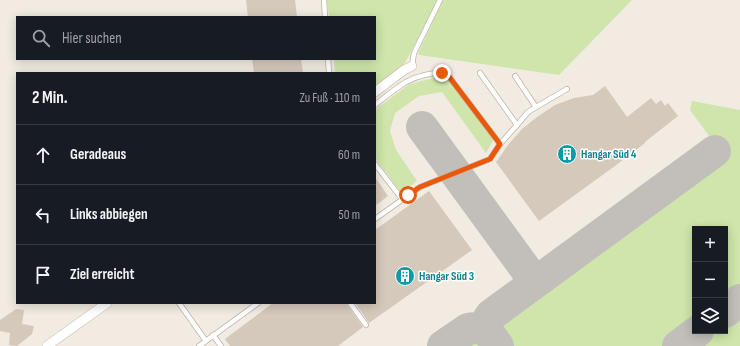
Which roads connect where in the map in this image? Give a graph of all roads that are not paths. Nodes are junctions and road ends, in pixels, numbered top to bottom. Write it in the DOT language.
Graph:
graph roads {
  1 [pos="324,0"];
  2 [pos="440,0"];
  3 [pos="325,16"];
  4 [pos="328,60"];
  5 [pos="412,66"];
  6 [pos="329,72"];
  7 [pos="480,73"];
  8 [pos="515,76"];
  9 [pos="567,89"];
  10 [pos="376,91"];
  11 [pos="376,104"];
  12 [pos="536,107"];
  13 [pos="517,124"];
  14 [pos="500,144"];
  15 [pos="376,165"];
  16 [pos="402,199"];
  17 [pos="376,218"];
  18 [pos="106,304"];
  19 [pos="180,304"];
  20 [pos="257,304"];
  21 [pos="351,304"];
  22 [pos="366,325"];
  23 [pos="213,335"];
  24 [pos="206,340"];
  25 [pos="50,345"];
  26 [pos="199,346"];
  27 [pos="221,346"];
  1 -- 3 [label="lane"];
  2 -- 5 [label="lane"];
  4 -- 6 [label="lane"];
  5 -- 10 [label="street"];
  7 -- 13 [label="lane"];
  8 -- 12 [label="lane"];
  9 -- 12 [label="lane"];
  11 -- 14 [label="lane"];
  12 -- 13 [label="lane"];
  13 -- 14 [label="lane"];
  14 -- 16 [label="lane"];
  15 -- 16 [label="lane"];
  16 -- 17 [label="lane"];
  18 -- 25 [label="street"];
  19 -- 24 [label="lane"];
  20 -- 23 [label="lane"];
  21 -- 22 [label="lane"];
  23 -- 24 [label="lane"];
  23 -- 27 [label="lane"];
  24 -- 26 [label="lane"];
}
